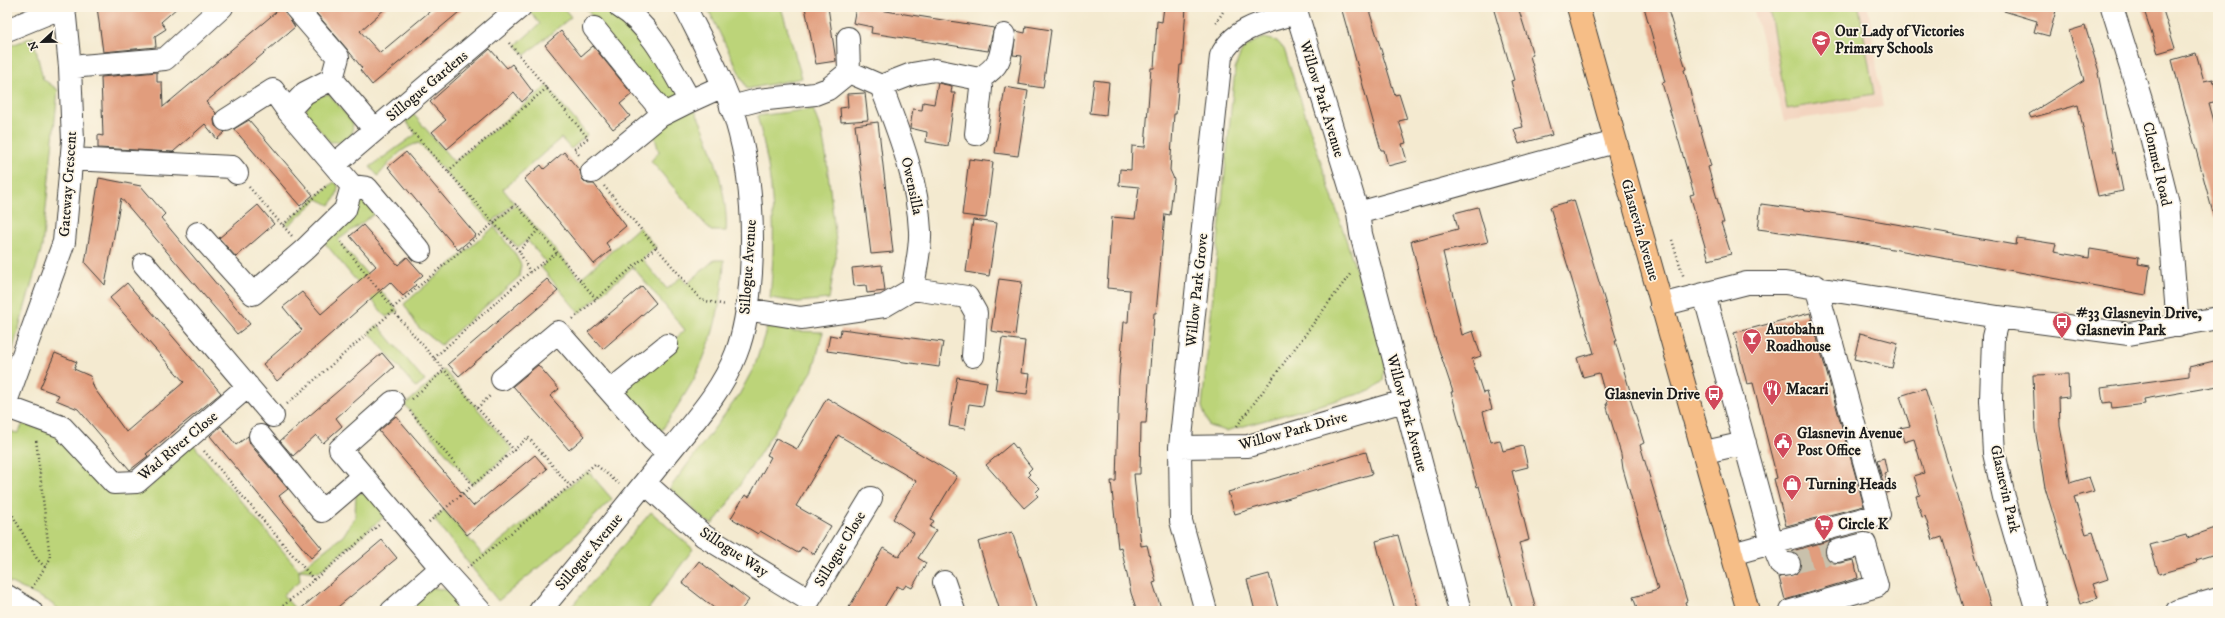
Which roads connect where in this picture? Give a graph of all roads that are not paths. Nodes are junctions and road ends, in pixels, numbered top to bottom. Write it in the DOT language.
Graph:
graph roads {
  1 [pos="63,7"];
  2 [pos="222,7"];
  3 [pos="295,7"];
  4 [pos="520,7"];
  5 [pos="685,7"];
  6 [pos="1578,7"];
  7 [pos="2112,7"];
  8 [pos="1295,10"];
  9 [pos="633,11"];
  10 [pos="594,28"];
  11 [pos="7,30"];
  12 [pos="1004,35"];
  13 [pos="848,38"];
  14 [pos="70,66"];
  15 [pos="849,72"];
  16 [pos="332,79"];
  17 [pos="979,79"];
  18 [pos="723,86"];
  19 [pos="880,86"];
  20 [pos="690,101"];
  21 [pos="731,107"];
  22 [pos="288,111"];
  23 [pos="664,114"];
  24 [pos="226,120"];
  25 [pos="375,130"];
  26 [pos="976,134"];
  27 [pos="1615,142"];
  28 [pos="71,159"];
  29 [pos="237,172"];
  30 [pos="592,172"];
  31 [pos="343,174"];
  32 [pos="1358,213"];
  33 [pos="198,233"];
  34 [pos="420,251"];
  35 [pos="147,276"];
  36 [pos="1816,286"];
  37 [pos="913,289"];
  38 [pos="1704,294"];
  39 [pos="1661,305"];
  40 [pos="746,309"];
  41 [pos="1998,317"];
  42 [pos="2218,318"];
  43 [pos="2178,326"];
  44 [pos="667,345"];
  45 [pos="973,356"];
  46 [pos="502,379"];
  47 [pos="248,386"];
  48 [pos="610,391"];
  49 [pos="7,399"];
  50 [pos="1404,400"];
  51 [pos="403,402"];
  52 [pos="7,407"];
  53 [pos="273,416"];
  54 [pos="260,436"];
  55 [pos="1745,443"];
  56 [pos="1180,447"];
  57 [pos="668,452"];
  58 [pos="1704,452"];
  59 [pos="363,476"];
  60 [pos="640,490"];
  61 [pos="871,498"];
  62 [pos="1772,543"];
  63 [pos="1837,551"];
  64 [pos="1732,554"];
  65 [pos="1789,564"];
  66 [pos="446,574"];
  67 [pos="944,582"];
  68 [pos="2218,599"];
  69 [pos="810,605"];
  70 [pos="392,611"];
  71 [pos="480,611"];
  72 [pos="540,611"];
  73 [pos="954,611"];
  74 [pos="1206,611"];
  75 [pos="1460,611"];
  76 [pos="1748,611"];
  77 [pos="1791,611"];
  78 [pos="2037,611"];
  79 [pos="2178,611"];
  1 -- 11 [label="street"];
  1 -- 14 [label="street, Gateway Crescent"];
  2 -- 14 [label="street"];
  3 -- 16 [label="street"];
  4 -- 25 [label="street, Sillogue Gardens"];
  5 -- 18 [label="street, Sillogue Avenue"];
  6 -- 27 [label="main road, Glasnevin Avenue"];
  7 -- 43 [label="street, Clonmel Road"];
  8 -- 32 [label="street, Willow Park Avenue"];
  8 -- 56 [label="street, Willow Park Grove"];
  9 -- 20 [label="street"];
  10 -- 23 [label="street"];
  12 -- 17 [label="street"];
  13 -- 15 [label="street"];
  14 -- 28 [label="street, Gateway Crescent"];
  15 -- 19 [label="street"];
  15 -- 21 [label="street"];
  16 -- 22 [label="street"];
  16 -- 25 [label="street"];
  17 -- 19 [label="street"];
  17 -- 26 [label="street"];
  18 -- 20 [label="street"];
  18 -- 21 [label="street, Sillogue Avenue"];
  19 -- 37 [label="street, Owensilla"];
  20 -- 23 [label="street"];
  21 -- 40 [label="street, Sillogue Avenue"];
  22 -- 24 [label="street"];
  22 -- 31 [label="street"];
  23 -- 30 [label="street"];
  25 -- 31 [label="street, Sillogue Gardens"];
  27 -- 32 [label="street"];
  27 -- 39 [label="main road, Glasnevin Avenue"];
  28 -- 29 [label="street"];
  28 -- 49 [label="street, Gateway Crescent"];
  31 -- 33 [label="street"];
  31 -- 34 [label="street"];
  32 -- 50 [label="street, Willow Park Avenue"];
  35 -- 47 [label="street"];
  36 -- 38 [label="street"];
  36 -- 41 [label="street"];
  36 -- 62 [label="street"];
  37 -- 40 [label="street"];
  37 -- 45 [label="street"];
  38 -- 39 [label="street"];
  38 -- 55 [label="street"];
  39 -- 58 [label="main road, Glasnevin Avenue"];
  40 -- 57 [label="street, Sillogue Avenue"];
  41 -- 43 [label="street"];
  41 -- 78 [label="street, Glasnevin Park"];
  42 -- 43 [label="street"];
  44 -- 48 [label="street"];
  46 -- 48 [label="street"];
  47 -- 52 [label="street, Wad River Close"];
  47 -- 53 [label="street"];
  48 -- 57 [label="street"];
  50 -- 56 [label="street, Willow Park Drive"];
  50 -- 75 [label="street, Willow Park Avenue"];
  51 -- 59 [label="street"];
  54 -- 59 [label="street"];
  55 -- 58 [label="street"];
  55 -- 62 [label="street"];
  56 -- 74 [label="street, Willow Park Grove"];
  57 -- 60 [label="street, Sillogue Avenue"];
  58 -- 64 [label="main road, Glasnevin Avenue"];
  59 -- 66 [label="street"];
  60 -- 69 [label="street, Sillogue Way"];
  60 -- 72 [label="street, Sillogue Avenue"];
  61 -- 69 [label="street, Sillogue Close"];
  62 -- 64 [label="street"];
  62 -- 65 [label="street"];
  63 -- 77 [label="street"];
  64 -- 76 [label="main road, Glasnevin Avenue"];
  66 -- 70 [label="street"];
  66 -- 71 [label="street"];
  67 -- 73 [label="street"];
  68 -- 79 [label="street"];
}
